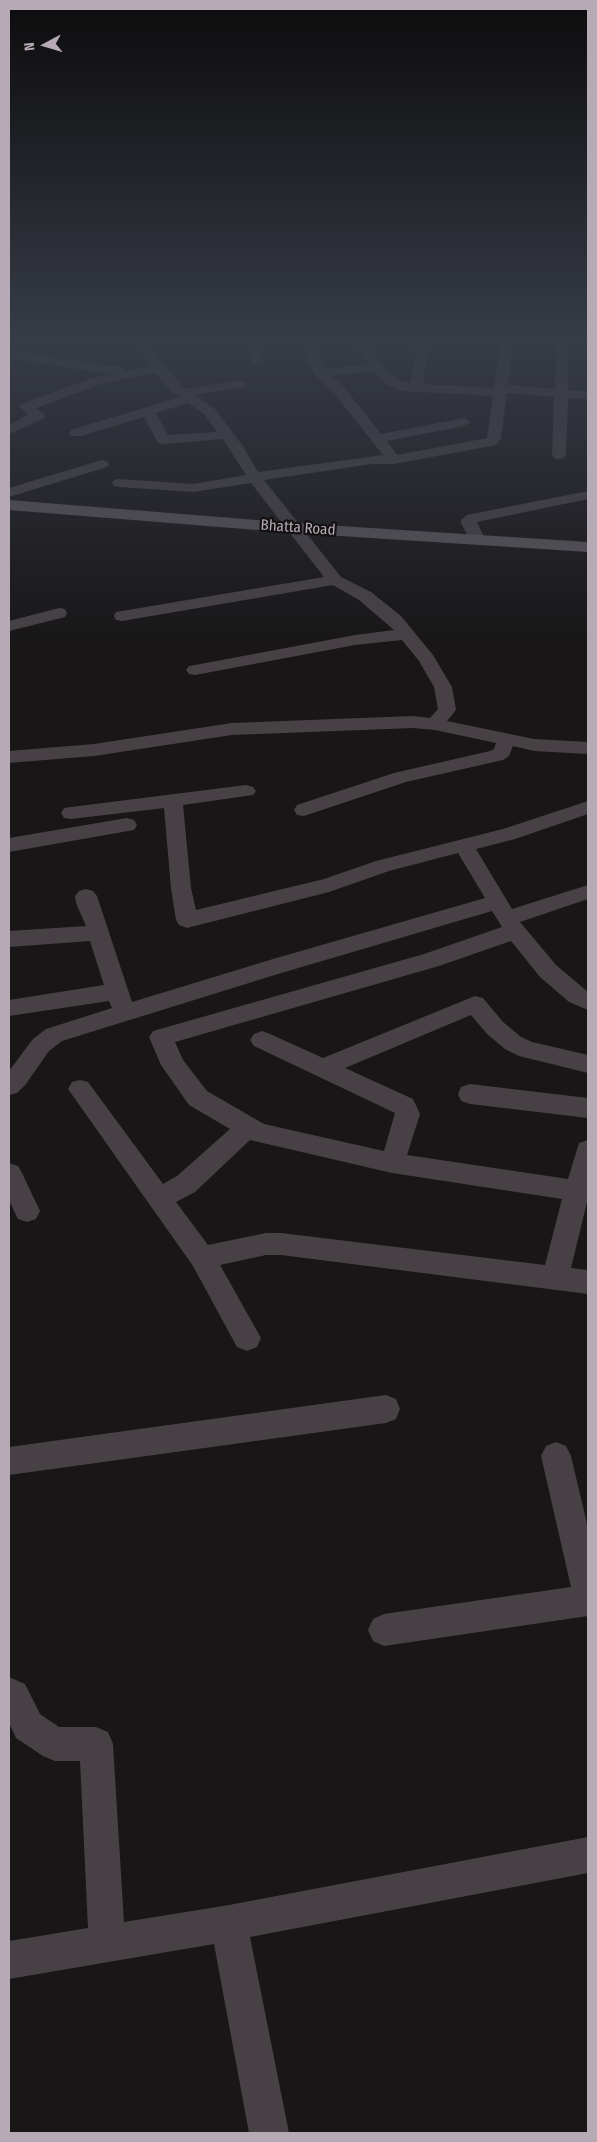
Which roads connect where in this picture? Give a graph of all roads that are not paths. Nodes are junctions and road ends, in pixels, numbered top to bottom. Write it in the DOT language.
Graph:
graph roads {
  1 [pos="234,445"];
  2 [pos="382,445"];
  3 [pos="475,445"];
  4 [pos="559,445"];
  5 [pos="559,455"];
  6 [pos="394,460"];
  7 [pos="102,464"];
  8 [pos="254,478"];
  9 [pos="119,483"];
  10 [pos="9,493"];
  11 [pos="588,495"];
  12 [pos="9,505"];
  13 [pos="294,528"];
  14 [pos="477,539"];
  15 [pos="588,548"];
  16 [pos="335,580"];
  17 [pos="59,613"];
  18 [pos="122,616"];
  19 [pos="9,626"];
  20 [pos="406,634"];
  21 [pos="194,670"];
  22 [pos="435,724"];
  23 [pos="506,740"];
  24 [pos="588,748"];
  25 [pos="9,757"];
  26 [pos="246,791"];
  27 [pos="172,800"];
  28 [pos="588,807"];
  29 [pos="304,810"];
  30 [pos="71,813"];
  31 [pos="127,825"];
  32 [pos="9,845"];
  33 [pos="464,846"];
  34 [pos="588,892"];
  35 [pos="86,896"];
  36 [pos="507,917"];
  37 [pos="99,933"];
  38 [pos="9,939"];
  39 [pos="117,990"];
  40 [pos="588,1002"];
  41 [pos="9,1008"];
  42 [pos="125,1013"];
  43 [pos="262,1040"];
  44 [pos="588,1064"];
  45 [pos="322,1068"];
  46 [pos="12,1080"];
  47 [pos="80,1089"];
  48 [pos="470,1094"];
  49 [pos="588,1108"];
  50 [pos="248,1127"];
  51 [pos="588,1150"];
  52 [pos="392,1163"];
  53 [pos="9,1174"];
  54 [pos="577,1192"];
  55 [pos="159,1199"];
  56 [pos="27,1211"];
  57 [pos="202,1258"];
  58 [pos="555,1277"];
  59 [pos="588,1282"];
  60 [pos="247,1338"];
  61 [pos="386,1409"];
  62 [pos="556,1456"];
  63 [pos="9,1461"];
  64 [pos="588,1592"];
  65 [pos="588,1600"];
  66 [pos="384,1630"];
  67 [pos="9,1694"];
  68 [pos="588,1854"];
  69 [pos="229,1923"];
  70 [pos="107,1944"];
  71 [pos="9,1960"];
  72 [pos="269,2133"];
  1 -- 8 [label="street"];
  2 -- 6 [label="street"];
  3 -- 6 [label="street"];
  4 -- 5 [label="street"];
  6 -- 8 [label="street"];
  7 -- 10 [label="street"];
  8 -- 9 [label="street"];
  8 -- 13 [label="street"];
  11 -- 14 [label="street"];
  12 -- 13 [label="main road, Bhatta Road"];
  13 -- 14 [label="main road, Bhatta Road"];
  13 -- 16 [label="street"];
  14 -- 15 [label="main road, Bhatta Road"];
  16 -- 18 [label="street"];
  16 -- 20 [label="street"];
  17 -- 19 [label="street"];
  20 -- 21 [label="street"];
  20 -- 22 [label="street"];
  22 -- 23 [label="street"];
  22 -- 25 [label="street"];
  23 -- 24 [label="street"];
  23 -- 29 [label="street"];
  26 -- 27 [label="street"];
  27 -- 30 [label="street"];
  27 -- 33 [label="street"];
  28 -- 33 [label="street"];
  31 -- 32 [label="street"];
  33 -- 36 [label="street"];
  34 -- 36 [label="street"];
  35 -- 37 [label="street"];
  36 -- 40 [label="street"];
  36 -- 42 [label="street"];
  36 -- 50 [label="street"];
  37 -- 38 [label="street"];
  37 -- 39 [label="street"];
  39 -- 41 [label="street"];
  39 -- 42 [label="street"];
  42 -- 46 [label="street"];
  43 -- 45 [label="street"];
  44 -- 45 [label="street"];
  45 -- 52 [label="street"];
  47 -- 55 [label="street"];
  48 -- 49 [label="street"];
  50 -- 52 [label="street"];
  50 -- 55 [label="street"];
  51 -- 54 [label="street"];
  52 -- 54 [label="street"];
  53 -- 56 [label="street"];
  54 -- 58 [label="street"];
  55 -- 57 [label="street"];
  57 -- 58 [label="street"];
  57 -- 60 [label="street"];
  58 -- 59 [label="street"];
  61 -- 63 [label="street"];
  62 -- 64 [label="street"];
  65 -- 66 [label="street"];
  67 -- 70 [label="street"];
  68 -- 69 [label="street"];
  69 -- 70 [label="street"];
  69 -- 72 [label="street"];
  70 -- 71 [label="street"];
}
